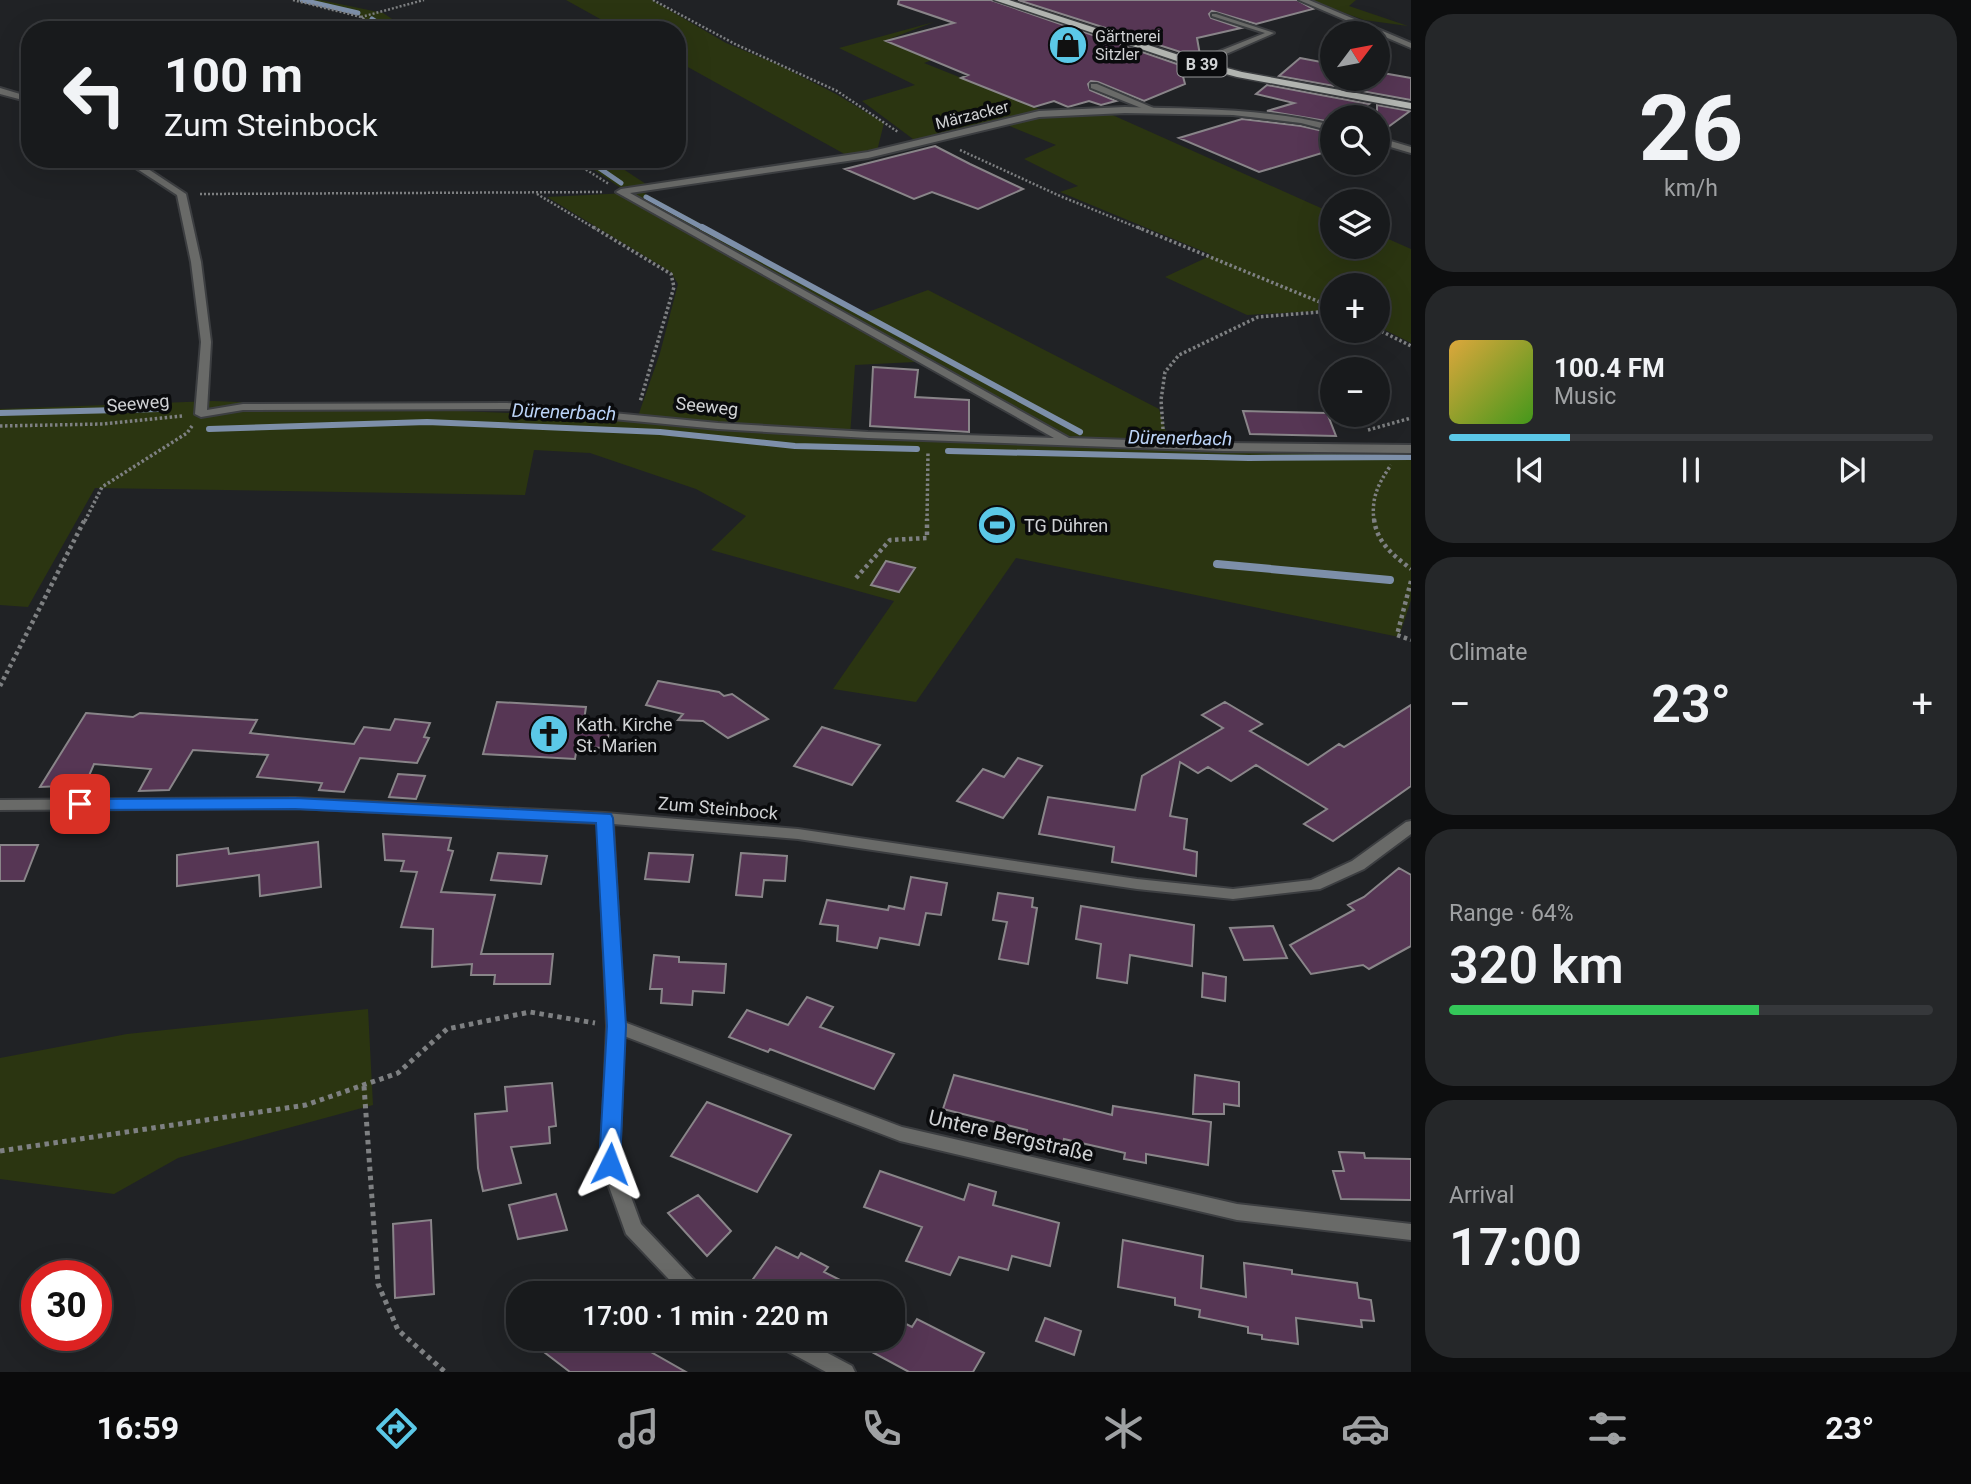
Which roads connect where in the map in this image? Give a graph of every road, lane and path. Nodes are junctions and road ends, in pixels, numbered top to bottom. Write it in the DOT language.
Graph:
graph roads {
  1 [pos="293,0"];
  2 [pos="424,0"];
  3 [pos="653,0"];
  4 [pos="999,0"];
  5 [pos="1303,0"];
  6 [pos="1214,15"];
  7 [pos="361,17"];
  8 [pos="367,21"];
  9 [pos="1411,46"];
  10 [pos="1198,63"];
  11 [pos="1094,86"];
  12 [pos="0,91"];
  13 [pos="21,97"];
  14 [pos="1411,106"];
  15 [pos="1152,109"];
  16 [pos="1320,125"];
  17 [pos="937,140"];
  18 [pos="1390,144"];
  19 [pos="914,145"];
  20 [pos="1411,150"];
  21 [pos="140,168"];
  22 [pos="583,168"];
  23 [pos="621,192"];
  24 [pos="534,193"];
  25 [pos="181,194"];
  26 [pos="1320,304"];
  27 [pos="1320,310"];
  28 [pos="1390,336"];
  29 [pos="1411,346"];
  30 [pos="201,414"];
  31 [pos="635,416"];
  32 [pos="0,426"];
  33 [pos="932,436"];
  34 [pos="1066,440"];
  35 [pos="1164,444"];
  36 [pos="1411,449"];
  37 [pos="1392,461"];
  38 [pos="1411,569"];
  39 [pos="856,579"];
  40 [pos="1411,582"];
  41 [pos="1411,640"];
  42 [pos="0,686"];
  43 [pos="0,804"];
  44 [pos="604,818"];
  45 [pos="1411,826"];
  46 [pos="617,1026"];
  47 [pos="364,1086"];
  48 [pos="0,1151"];
  49 [pos="1411,1232"];
  50 [pos="683,1281"];
  51 [pos="806,1351"];
  52 [pos="445,1372"];
  53 [pos="845,1372"];
  1 -- 7 [label="path"];
  2 -- 7 [label="path"];
  3 -- 19 [label="path"];
  4 -- 10 [label="main road, B 39"];
  5 -- 9 [label="street"];
  6 -- 10 [label="lane"];
  7 -- 8 [label="path"];
  10 -- 14 [label="main road, B 39"];
  11 -- 15 [label="lane"];
  12 -- 13 [label="street"];
  15 -- 16 [label="street, Märzacker"];
  15 -- 17 [label="street, Märzacker"];
  17 -- 19 [label="street, Märzacker"];
  17 -- 26 [label="path"];
  18 -- 20 [label="street"];
  19 -- 23 [label="street, Märzacker"];
  21 -- 25 [label="street"];
  22 -- 23 [label="path"];
  23 -- 24 [label="path"];
  23 -- 34 [label="street"];
  24 -- 25 [label="path"];
  24 -- 31 [label="path"];
  25 -- 30 [label="street"];
  27 -- 35 [label="path"];
  28 -- 29 [label="path"];
  30 -- 31 [label="street, Seeweg"];
  30 -- 32 [label="path, Seeweg"];
  30 -- 42 [label="path"];
  31 -- 33 [label="street, Seeweg"];
  33 -- 34 [label="street, Seeweg"];
  33 -- 39 [label="path"];
  34 -- 35 [label="street, Seeweg"];
  35 -- 36 [label="street, Seeweg"];
  37 -- 38 [label="path"];
  40 -- 41 [label="path"];
  43 -- 44 [label="street, Zum Steinbock"];
  44 -- 45 [label="street, Zum Steinbock"];
  44 -- 46 [label="street"];
  46 -- 47 [label="path"];
  46 -- 49 [label="street, Untere Bergstraße"];
  46 -- 50 [label="street"];
  47 -- 48 [label="path"];
  47 -- 52 [label="path"];
  51 -- 53 [label="street"];
}
